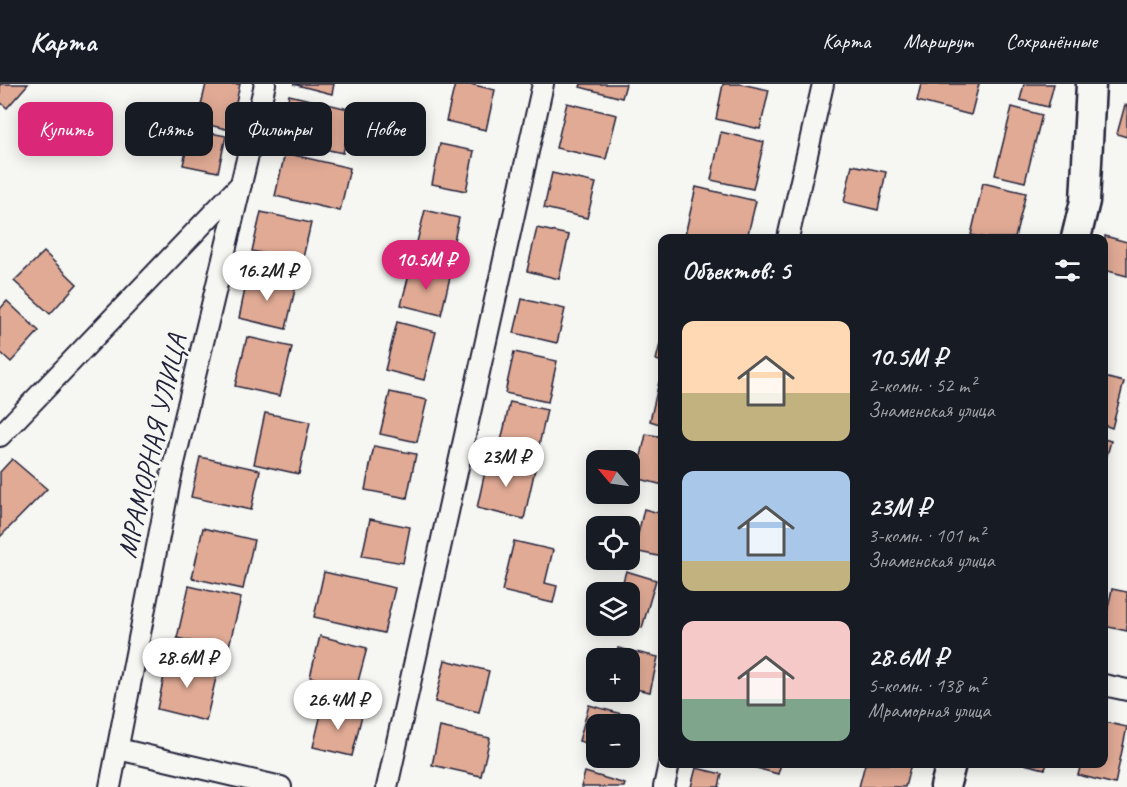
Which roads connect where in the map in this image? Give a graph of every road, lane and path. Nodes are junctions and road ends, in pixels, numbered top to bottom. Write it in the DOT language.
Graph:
graph roads {
  1 [pos="264,84"];
  2 [pos="543,84"];
  3 [pos="824,84"];
  4 [pos="1091,84"];
  5 [pos="241,184"];
  6 [pos="789,234"];
  7 [pos="1077,234"];
  8 [pos="0,436"];
  9 [pos="1108,686"];
  10 [pos="1127,690"];
  11 [pos="118,749"];
  12 [pos="668,768"];
  13 [pos="950,768"];
  14 [pos="110,787"];
  15 [pos="281,787"];
  16 [pos="387,787"];
  17 [pos="664,787"];
  18 [pos="945,787"];
  1 -- 5 [label="street, МРАМОРНАЯ УЛИЦА"];
  2 -- 16 [label="street"];
  3 -- 6 [label="street"];
  4 -- 7 [label="street"];
  5 -- 8 [label="street"];
  5 -- 11 [label="street, МРАМОРНАЯ УЛИЦА"];
  9 -- 10 [label="street"];
  11 -- 14 [label="street, МРАМОРНАЯ УЛИЦА"];
  11 -- 15 [label="street"];
  12 -- 17 [label="street"];
  13 -- 18 [label="street"];
}
